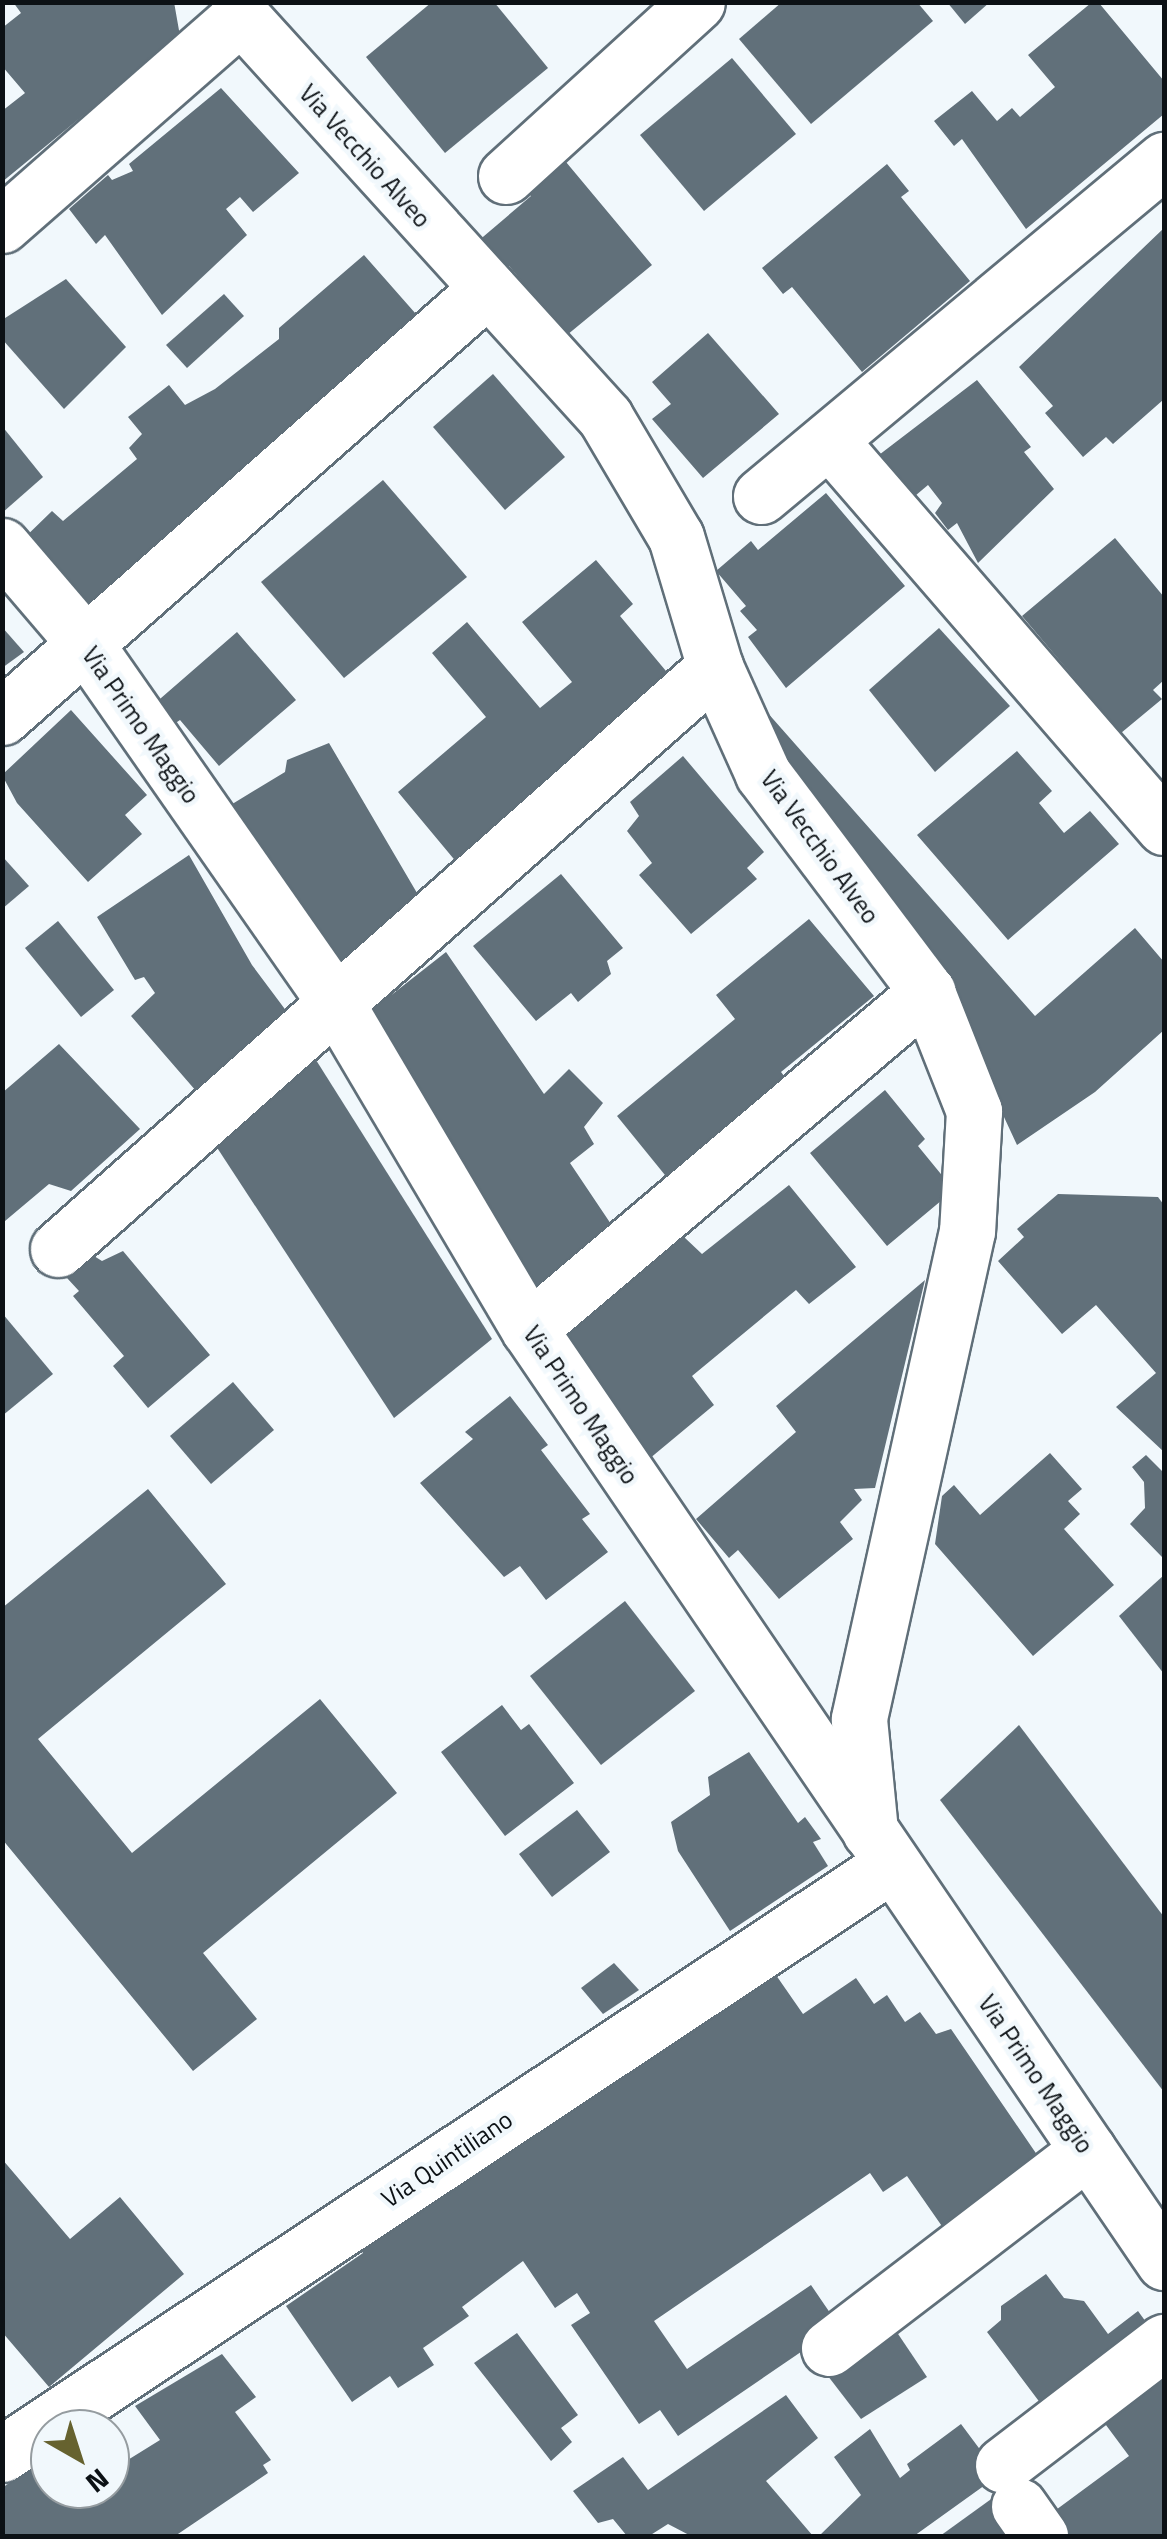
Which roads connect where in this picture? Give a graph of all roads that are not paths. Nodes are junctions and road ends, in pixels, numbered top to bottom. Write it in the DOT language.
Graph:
graph roads {
  1 [pos="697,2"];
  2 [pos="240,9"];
  3 [pos="1164,160"];
  4 [pos="506,176"];
  5 [pos="2,225"];
  6 [pos="488,288"];
  7 [pos="829,440"];
  8 [pos="761,496"];
  9 [pos="2,546"];
  10 [pos="84,642"];
  11 [pos="716,667"];
  12 [pos="2,717"];
  13 [pos="1164,827"];
  14 [pos="928,992"];
  15 [pos="336,1003"];
  16 [pos="58,1249"];
  17 [pos="529,1329"];
  18 [pos="881,1848"];
  19 [pos="1088,2150"];
  20 [pos="1164,2262"];
  21 [pos="1164,2342"];
  22 [pos="829,2348"];
  23 [pos="2,2454"];
  24 [pos="1021,2503"];
  1 -- 4 [label="street"];
  2 -- 5 [label="street"];
  2 -- 6 [label="street, Via Vecchio Alveo"];
  3 -- 7 [label="street"];
  6 -- 10 [label="street"];
  6 -- 11 [label="street, Via Vecchio Alveo"];
  7 -- 8 [label="street"];
  7 -- 13 [label="street"];
  9 -- 10 [label="street, Via Primo Maggio"];
  10 -- 12 [label="street"];
  10 -- 15 [label="street, Via Primo Maggio"];
  11 -- 14 [label="street, Via Vecchio Alveo"];
  11 -- 15 [label="street"];
  14 -- 17 [label="street"];
  14 -- 18 [label="street, Via Vecchio Alveo"];
  15 -- 16 [label="street"];
  15 -- 17 [label="street, Via Primo Maggio"];
  17 -- 18 [label="street, Via Primo Maggio"];
  18 -- 19 [label="street, Via Primo Maggio"];
  18 -- 23 [label="street, Via Quintiliano"];
  19 -- 20 [label="street, Via Primo Maggio"];
  19 -- 22 [label="street"];
  21 -- 24 [label="street"];
}
